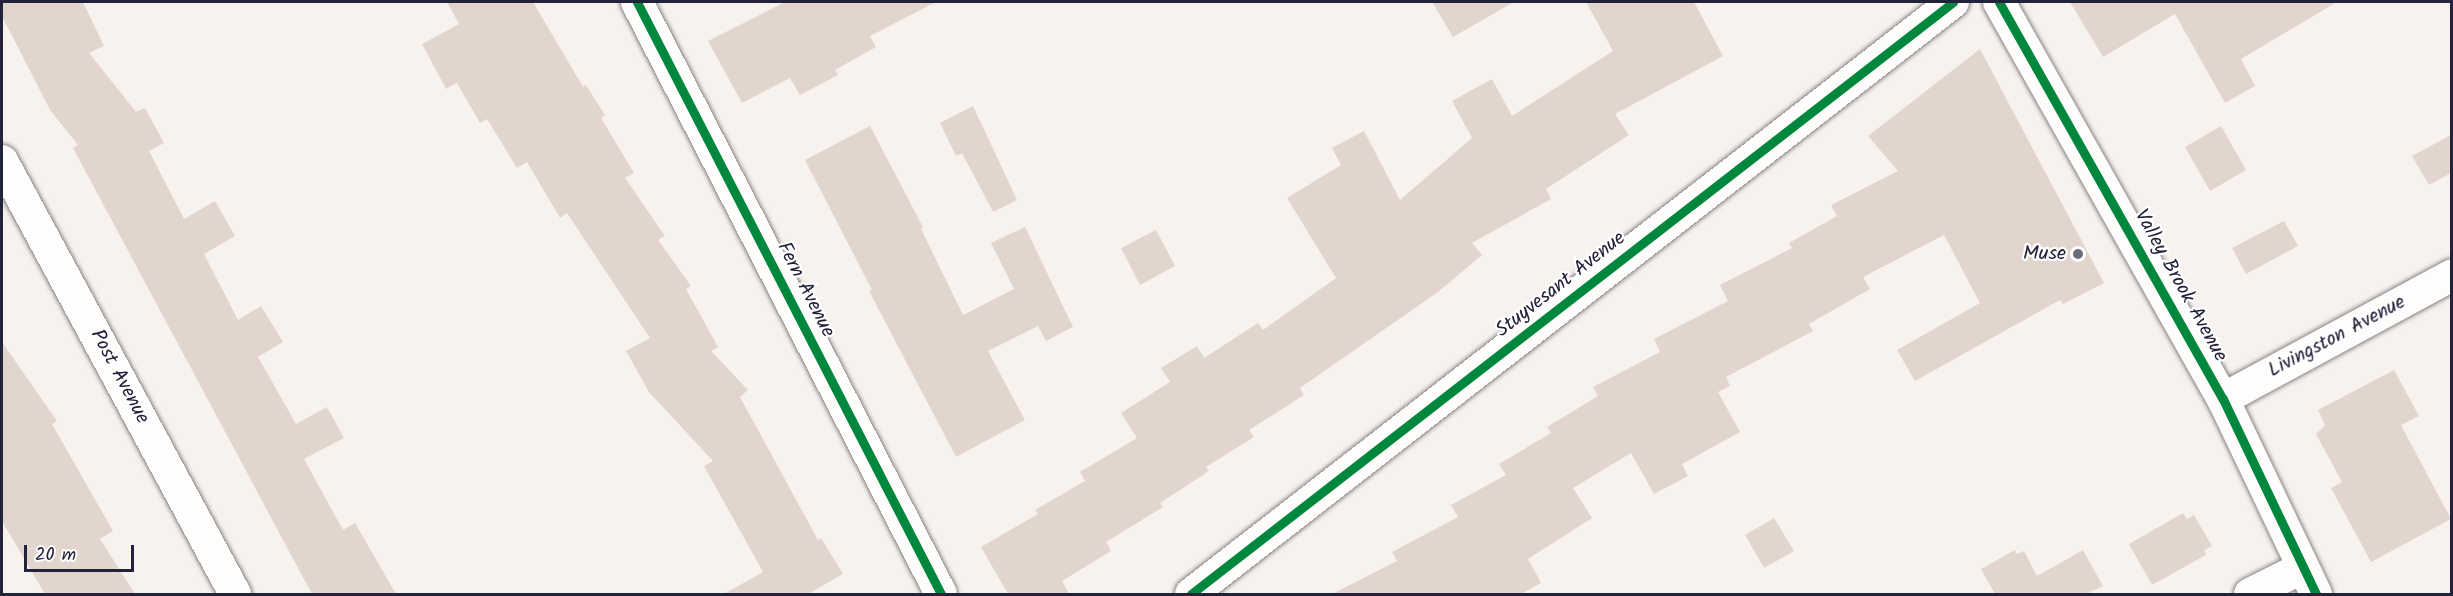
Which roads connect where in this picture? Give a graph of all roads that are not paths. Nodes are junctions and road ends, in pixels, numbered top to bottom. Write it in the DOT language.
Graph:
graph roads {
  1 [pos="637,2"];
  2 [pos="1953,2"];
  3 [pos="1999,2"];
  4 [pos="2,161"];
  5 [pos="2451,275"];
  6 [pos="2223,399"];
  7 [pos="2309,581"];
  8 [pos="235,594"];
  9 [pos="941,594"];
  10 [pos="1191,594"];
  11 [pos="2250,594"];
  1 -- 9 [label="street, Fern Avenue"];
  2 -- 10 [label="street, Stuyvesant Avenue"];
  3 -- 6 [label="street, Valley Brook Avenue"];
  4 -- 8 [label="street, Post Avenue"];
  5 -- 6 [label="street, Livingston Avenue"];
  6 -- 7 [label="street, Valley Brook Avenue"];
  7 -- 11 [label="street"];
}
